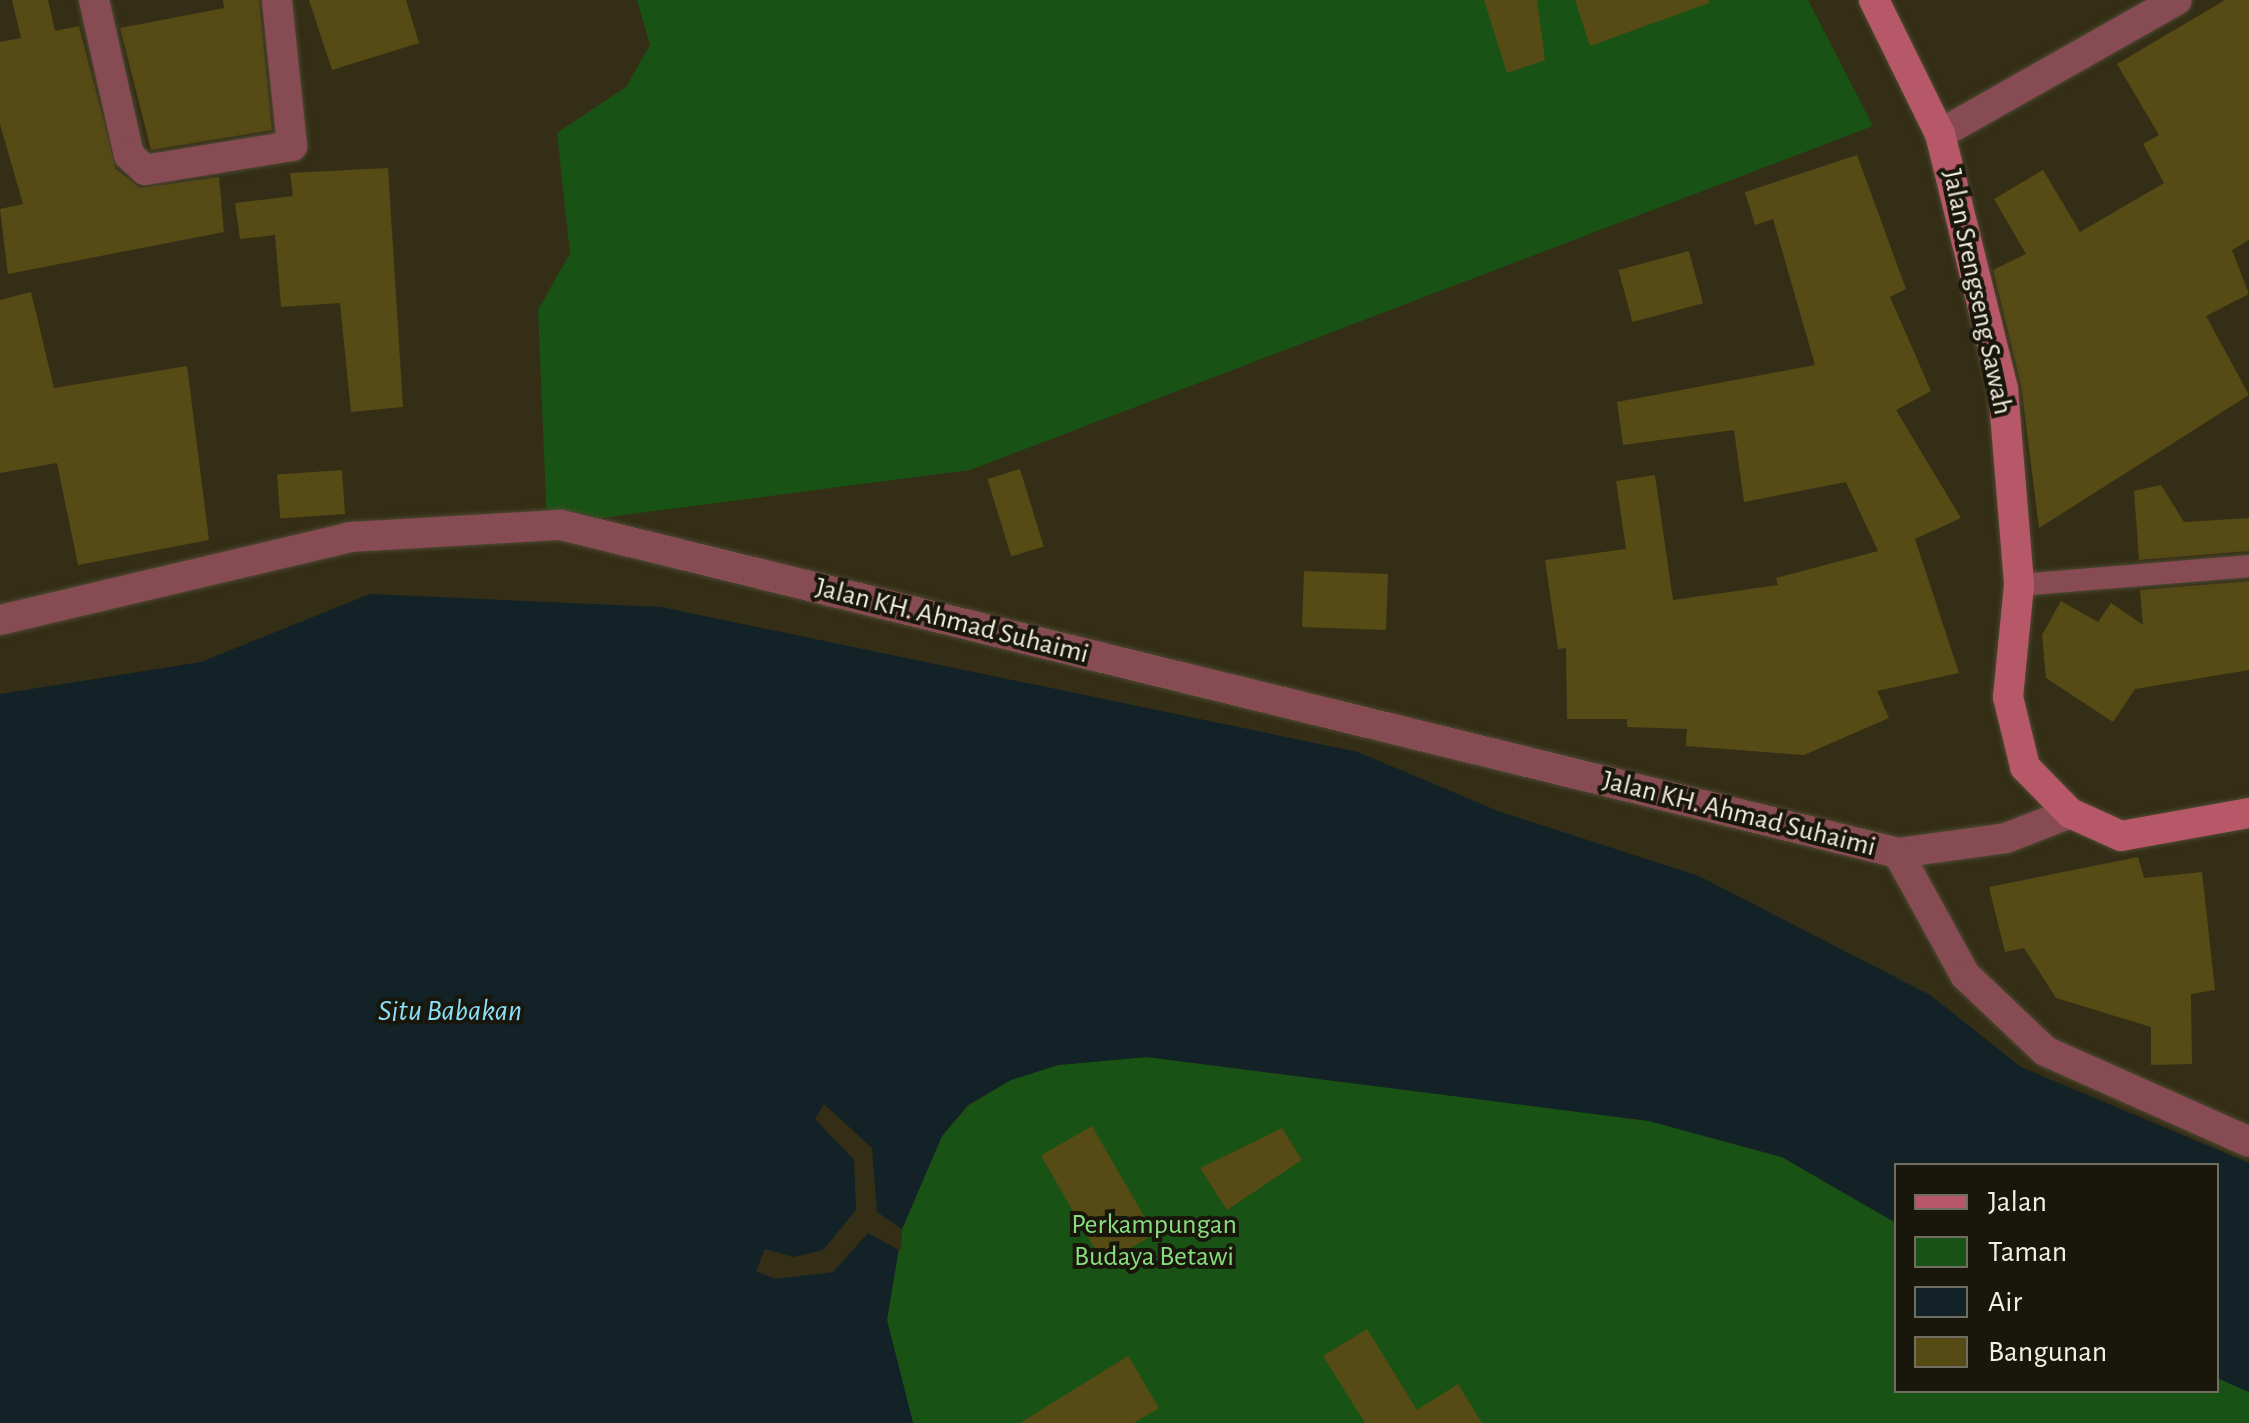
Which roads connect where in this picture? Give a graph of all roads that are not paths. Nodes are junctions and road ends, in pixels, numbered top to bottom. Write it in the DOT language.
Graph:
graph roads {
  1 [pos="94,0"];
  2 [pos="278,0"];
  3 [pos="1874,0"];
  4 [pos="2177,0"];
  5 [pos="1959,125"];
  6 [pos="2249,566"];
  7 [pos="2019,585"];
  8 [pos="0,620"];
  9 [pos="2070,813"];
  10 [pos="2249,813"];
  11 [pos="1898,853"];
  12 [pos="2249,1142"];
  1 -- 2 [label="street"];
  3 -- 5 [label="street, Jalan Srengseng Sawah"];
  4 -- 5 [label="street"];
  5 -- 7 [label="street, Jalan Srengseng Sawah"];
  6 -- 7 [label="lane"];
  7 -- 9 [label="street, Jalan Srengseng Sawah"];
  8 -- 11 [label="street, Jalan KH. Ahmad Suhaimi"];
  9 -- 10 [label="street, Jalan Srengseng Sawah"];
  9 -- 11 [label="street"];
  11 -- 12 [label="street"];
}
